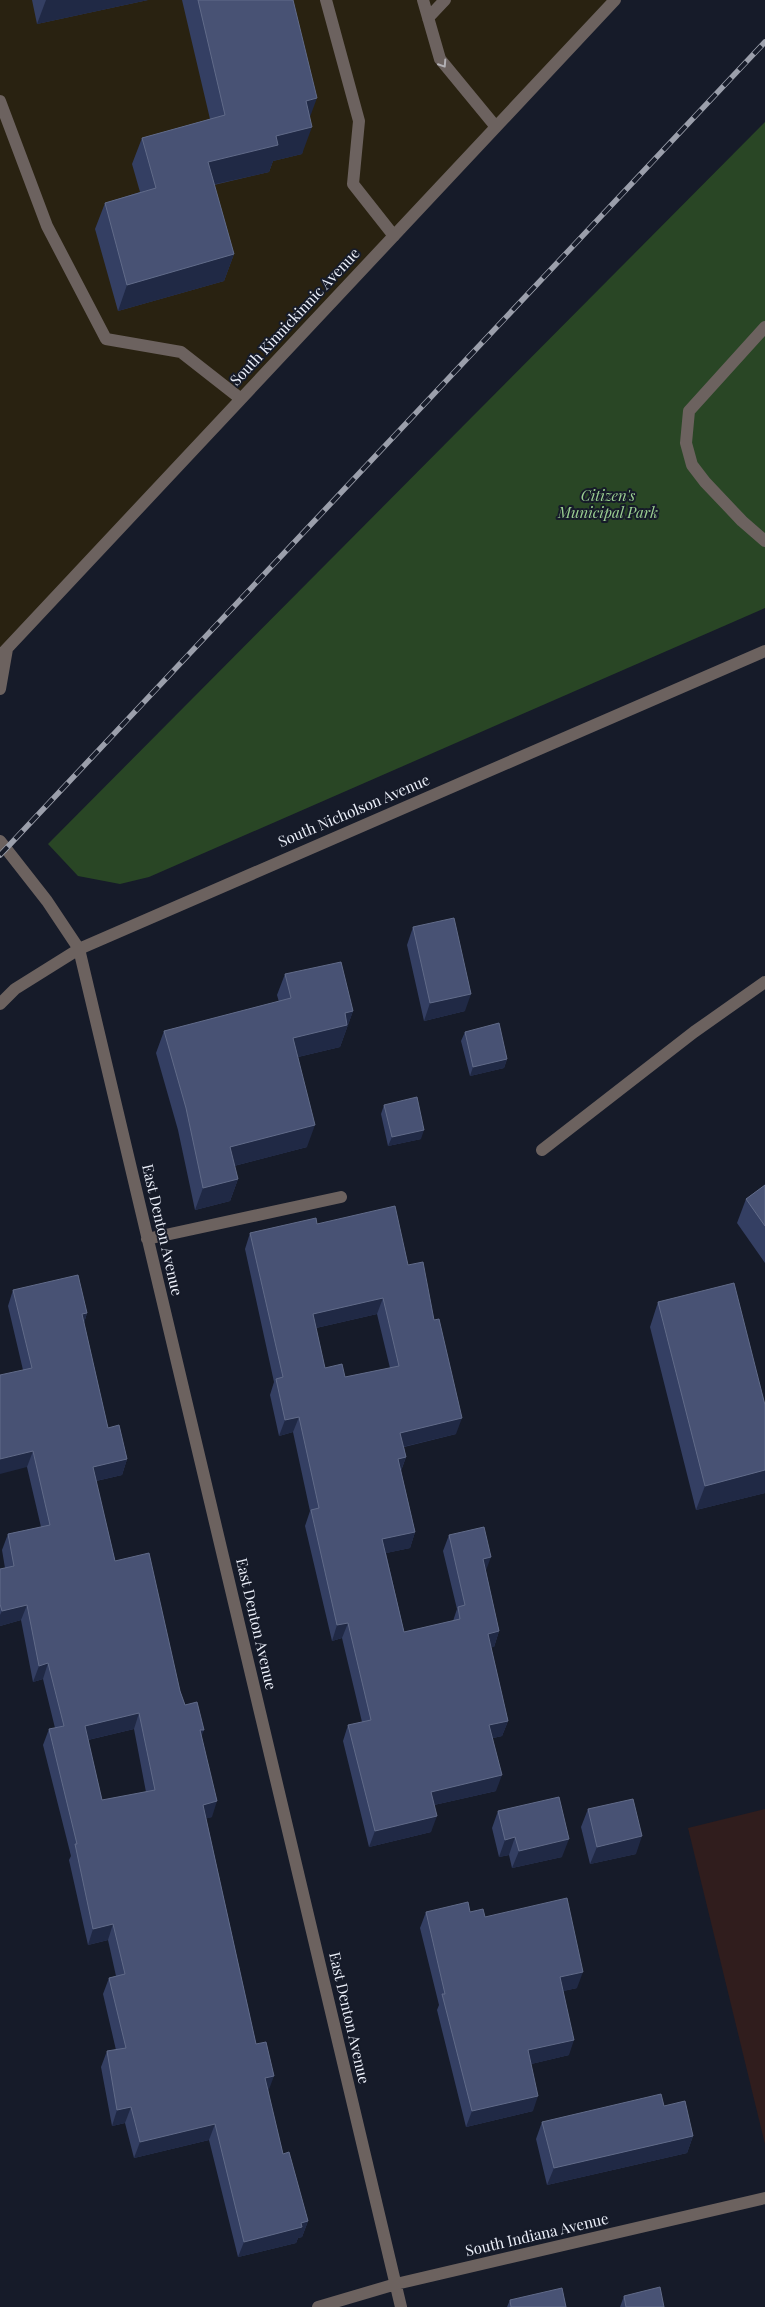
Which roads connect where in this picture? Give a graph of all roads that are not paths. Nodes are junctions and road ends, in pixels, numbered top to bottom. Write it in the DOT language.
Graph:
graph roads {
  1 [pos="326,0"];
  2 [pos="423,0"];
  3 [pos="445,0"];
  4 [pos="615,0"];
  5 [pos="428,18"];
  6 [pos="0,101"];
  7 [pos="496,127"];
  8 [pos="394,236"];
  9 [pos="765,327"];
  10 [pos="241,399"];
  11 [pos="765,541"];
  12 [pos="765,650"];
  13 [pos="4,652"];
  14 [pos="0,689"];
  15 [pos="0,841"];
  16 [pos="78,949"];
  17 [pos="765,982"];
  18 [pos="0,1004"];
  19 [pos="542,1150"];
  20 [pos="341,1197"];
  21 [pos="147,1239"];
  22 [pos="764,2198"];
  23 [pos="396,2284"];
  24 [pos="318,2307"];
  25 [pos="401,2307"];
  1 -- 8 [label="street"];
  2 -- 5 [label="street"];
  3 -- 5 [label="street"];
  4 -- 7 [label="street, South Kinnickinnic Avenue"];
  5 -- 7 [label="street, one-way"];
  6 -- 10 [label="street"];
  7 -- 8 [label="street, South Kinnickinnic Avenue"];
  8 -- 10 [label="street, South Kinnickinnic Avenue"];
  9 -- 11 [label="street"];
  10 -- 13 [label="street, South Kinnickinnic Avenue"];
  12 -- 16 [label="street, South Nicholson Avenue"];
  13 -- 14 [label="street"];
  15 -- 16 [label="street"];
  16 -- 18 [label="street, South Nicholson Avenue"];
  16 -- 21 [label="street, East Denton Avenue"];
  17 -- 19 [label="street"];
  20 -- 21 [label="street"];
  21 -- 23 [label="street, East Denton Avenue"];
  22 -- 23 [label="street, South Indiana Avenue"];
  23 -- 24 [label="street, South Indiana Avenue"];
  23 -- 25 [label="street, East Denton Avenue"];
}
